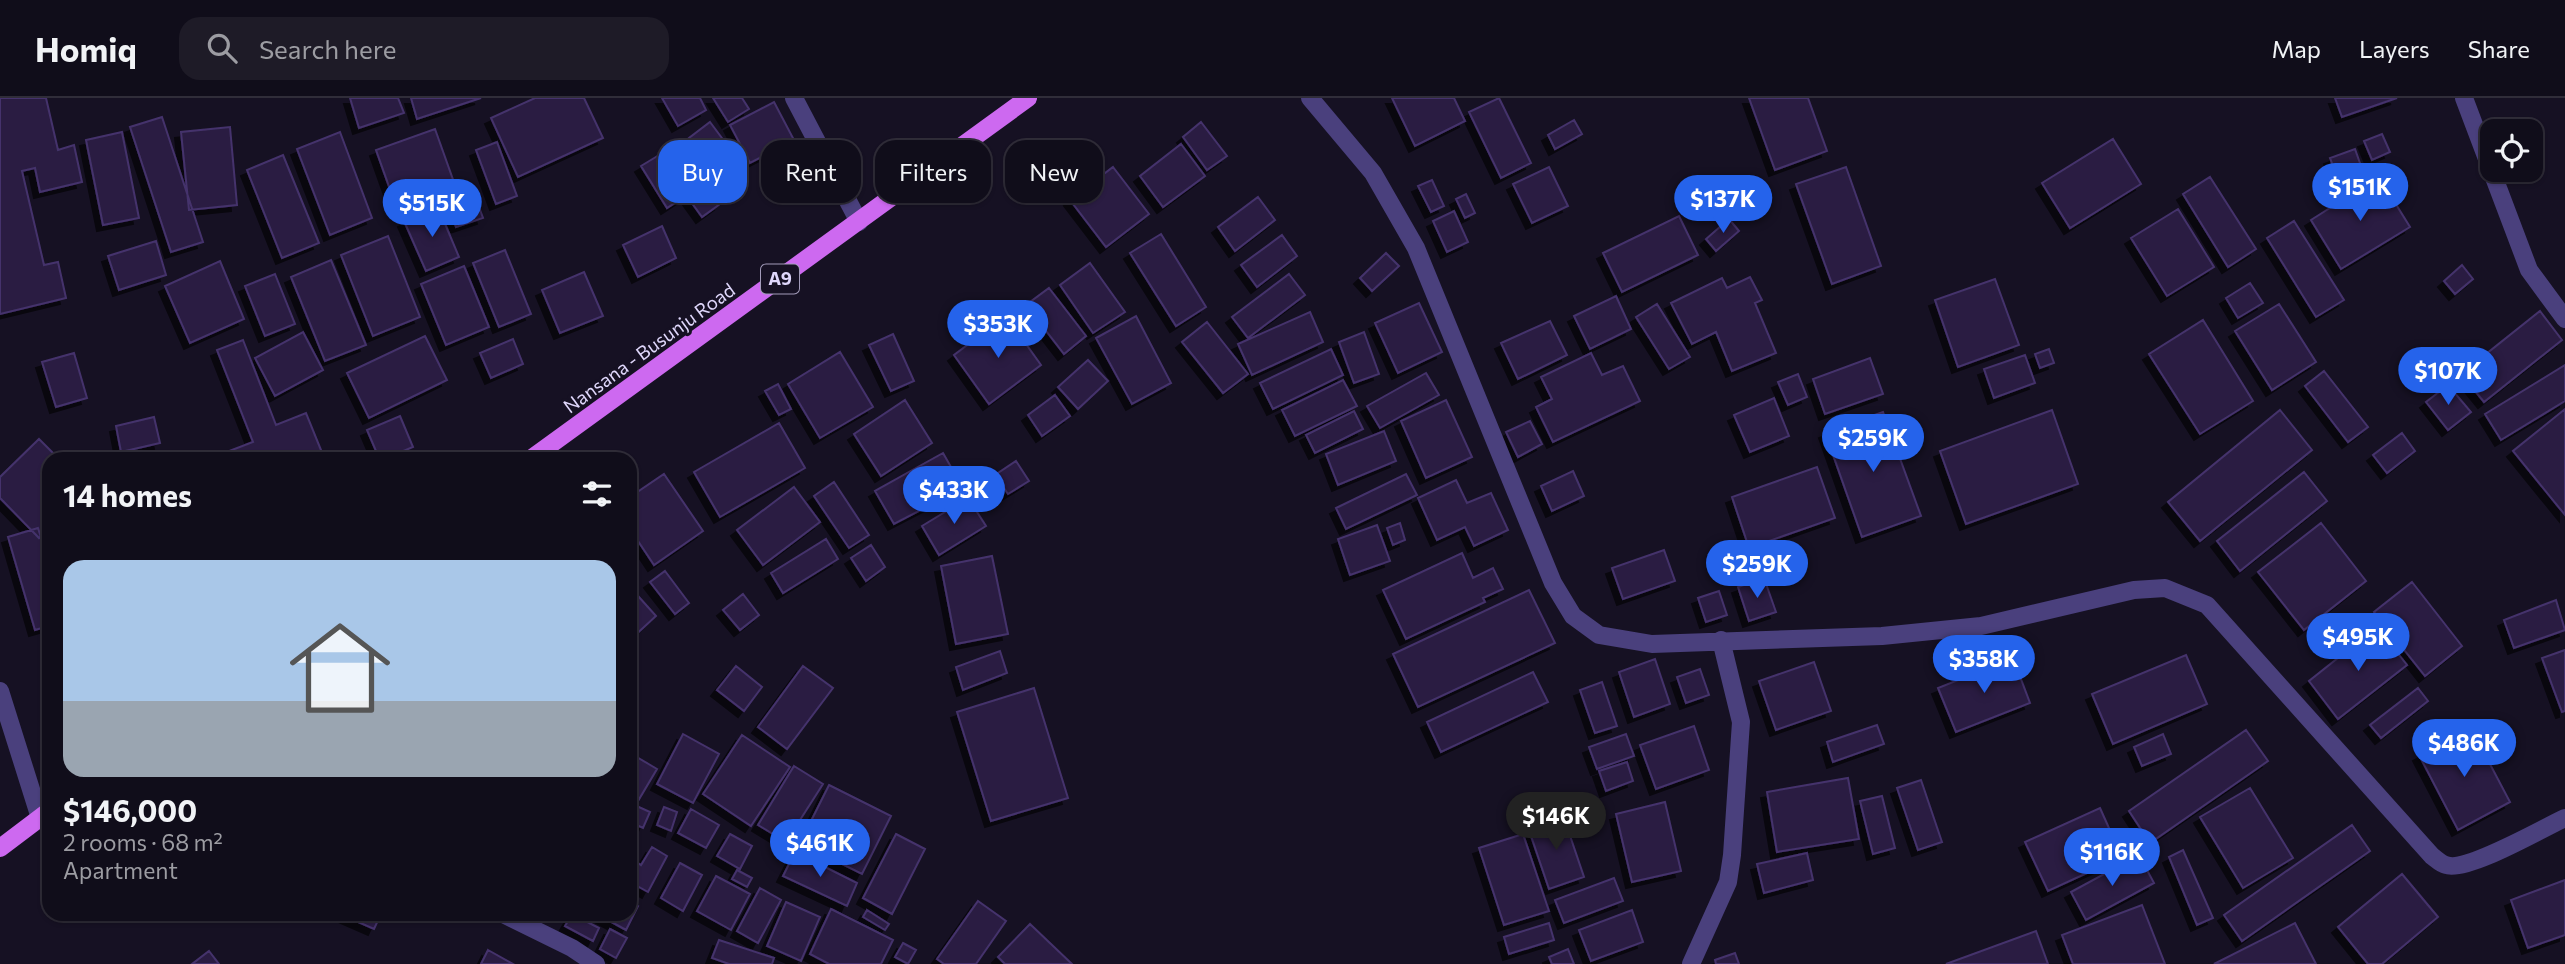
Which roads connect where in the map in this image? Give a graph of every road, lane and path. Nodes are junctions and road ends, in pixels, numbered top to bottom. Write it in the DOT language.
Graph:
graph roads {
  1 [pos="794,98"];
  2 [pos="1028,98"];
  3 [pos="1310,98"];
  4 [pos="2463,98"];
  5 [pos="859,222"];
  6 [pos="2565,319"];
  7 [pos="540,452"];
  8 [pos="1721,640"];
  9 [pos="0,691"];
  10 [pos="42,807"];
  11 [pos="42,817"];
  12 [pos="2565,818"];
  13 [pos="0,848"];
  14 [pos="517,921"];
  15 [pos="596,964"];
  16 [pos="1691,964"];
  1 -- 5 [label="street"];
  2 -- 5 [label="main road, Nansana - Busunju Road / A9"];
  3 -- 8 [label="street"];
  4 -- 6 [label="street"];
  5 -- 7 [label="main road, Nansana - Busunju Road / A9"];
  8 -- 12 [label="street"];
  8 -- 16 [label="street"];
  9 -- 10 [label="street"];
  11 -- 13 [label="main road"];
  14 -- 15 [label="street"];
}
